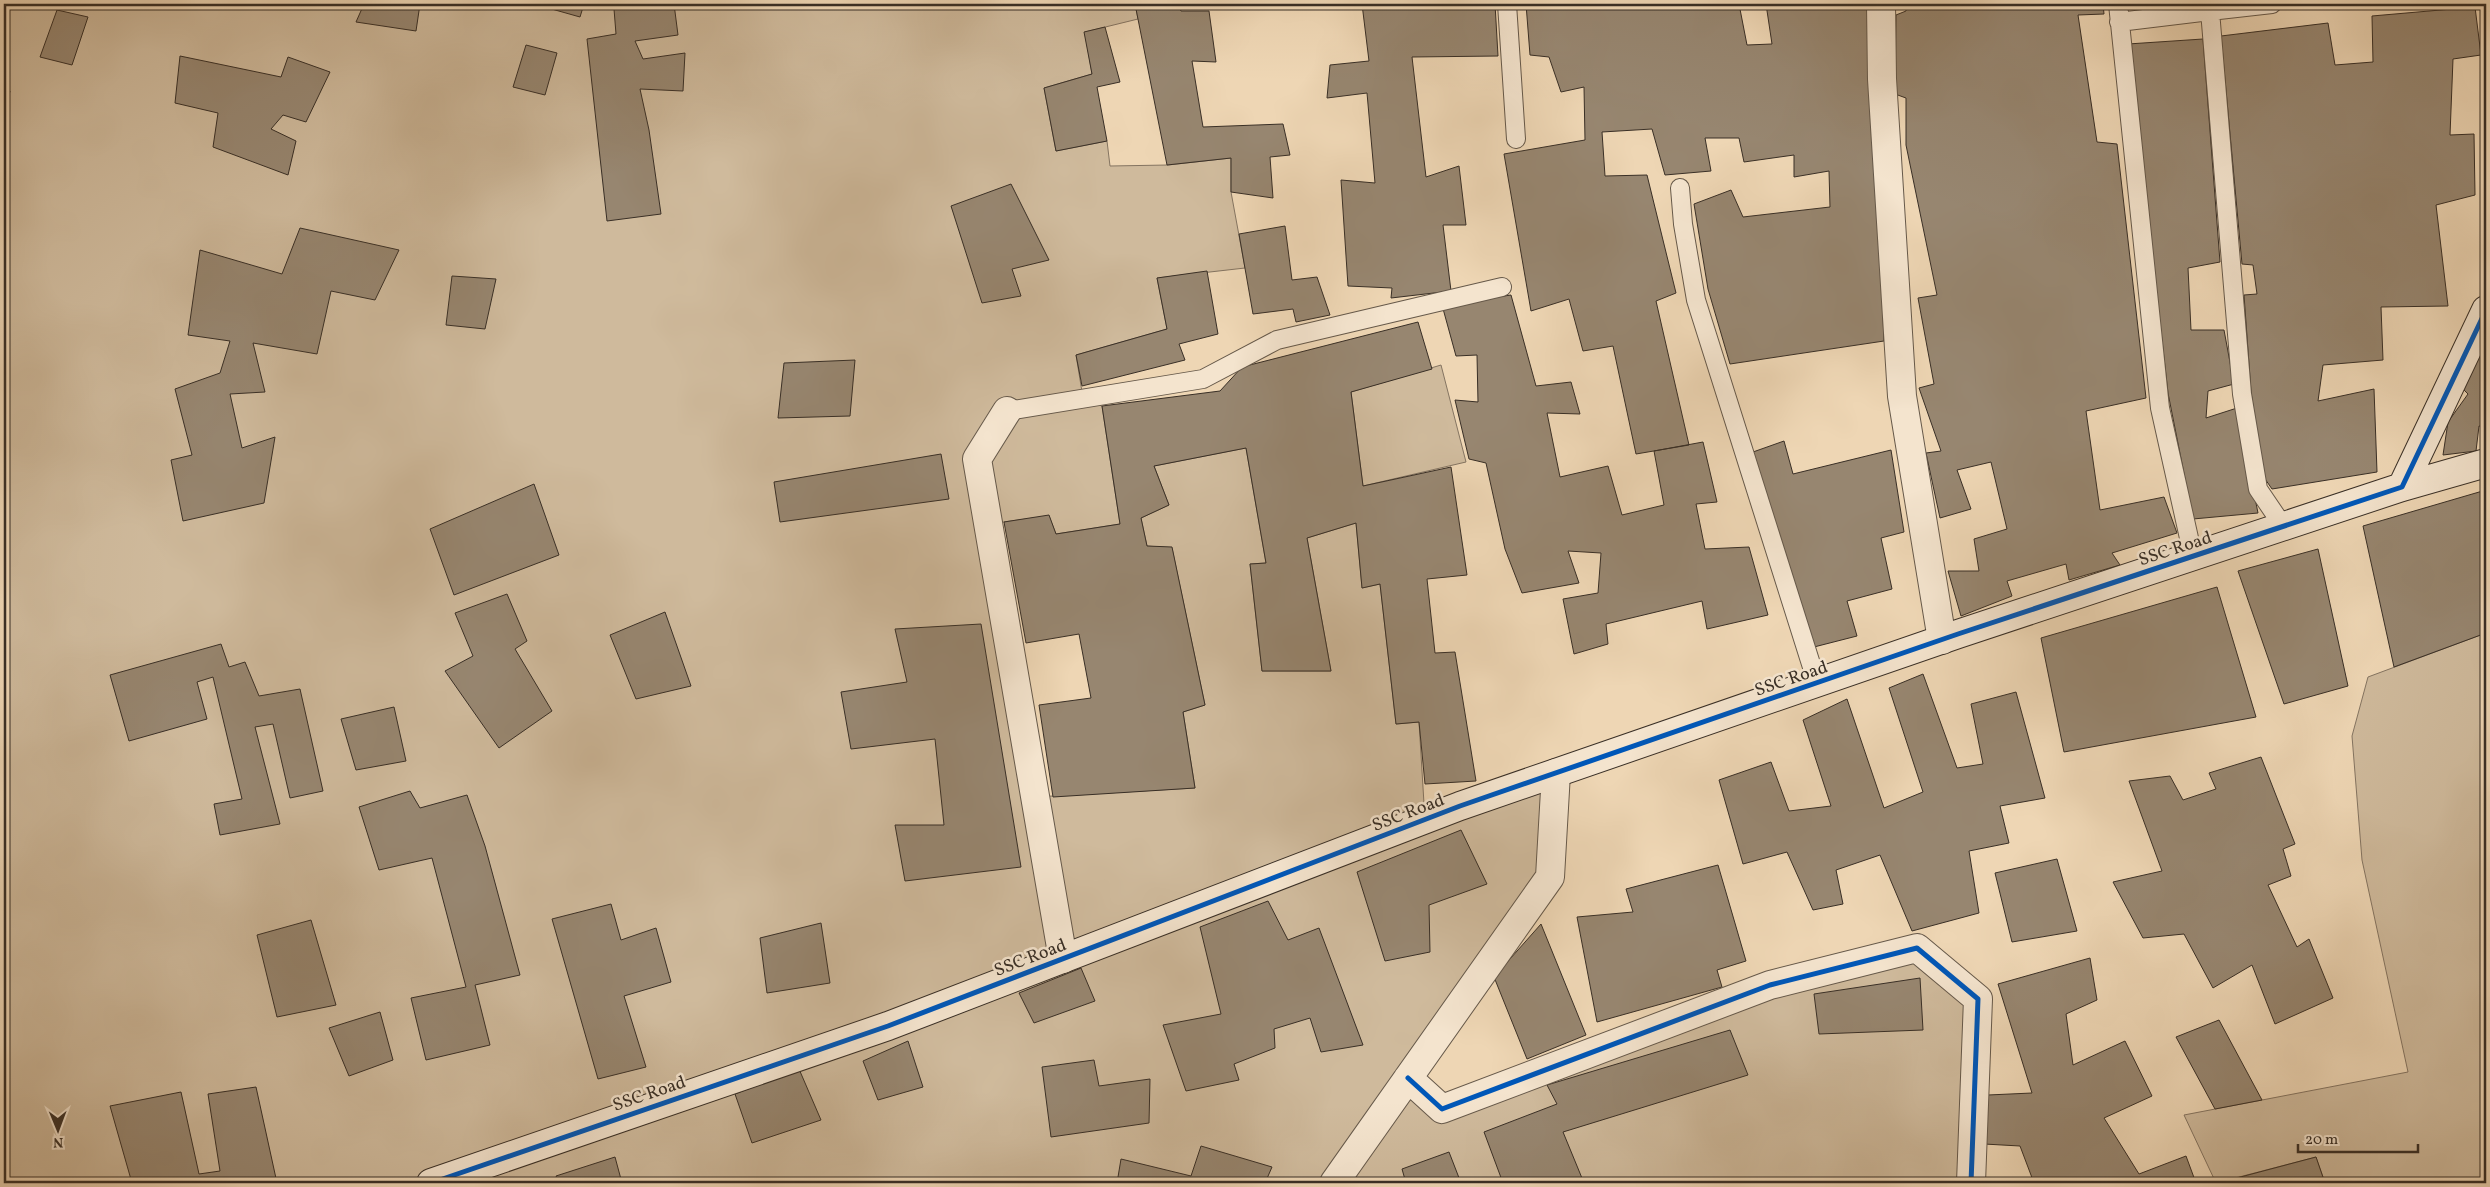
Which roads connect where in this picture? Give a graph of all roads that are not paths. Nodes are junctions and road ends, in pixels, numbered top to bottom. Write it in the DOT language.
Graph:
graph roads {
  1 [pos="1507,4"];
  2 [pos="1881,4"];
  3 [pos="2118,4"];
  4 [pos="2272,4"];
  5 [pos="2210,11"];
  6 [pos="2119,22"];
  7 [pos="1516,139"];
  8 [pos="1680,188"];
  9 [pos="1502,287"];
  10 [pos="2486,310"];
  11 [pos="1007,411"];
  12 [pos="2486,463"];
  13 [pos="2402,486"];
  14 [pos="2283,526"];
  15 [pos="2193,556"];
  16 [pos="1942,640"];
  17 [pos="1817,683"];
  18 [pos="1556,773"];
  19 [pos="1063,958"];
  20 [pos="1408,1078"];
  21 [pos="431,1183"];
  22 [pos="1334,1183"];
  23 [pos="1971,1183"];
  1 -- 7 [label="lane"];
  2 -- 16 [label="street"];
  3 -- 6 [label="lane"];
  4 -- 5 [label="lane"];
  5 -- 6 [label="lane"];
  5 -- 14 [label="lane"];
  6 -- 15 [label="lane"];
  8 -- 17 [label="lane"];
  9 -- 11 [label="lane"];
  10 -- 13 [label="street"];
  11 -- 19 [label="street"];
  12 -- 13 [label="street, SSC Road"];
  13 -- 14 [label="street, SSC Road"];
  14 -- 15 [label="street, SSC Road"];
  15 -- 16 [label="street, SSC Road"];
  16 -- 17 [label="street, SSC Road"];
  17 -- 18 [label="street, SSC Road"];
  18 -- 19 [label="street, SSC Road"];
  18 -- 20 [label="street"];
  19 -- 21 [label="street, SSC Road"];
  20 -- 22 [label="street"];
  20 -- 23 [label="street"];
}
